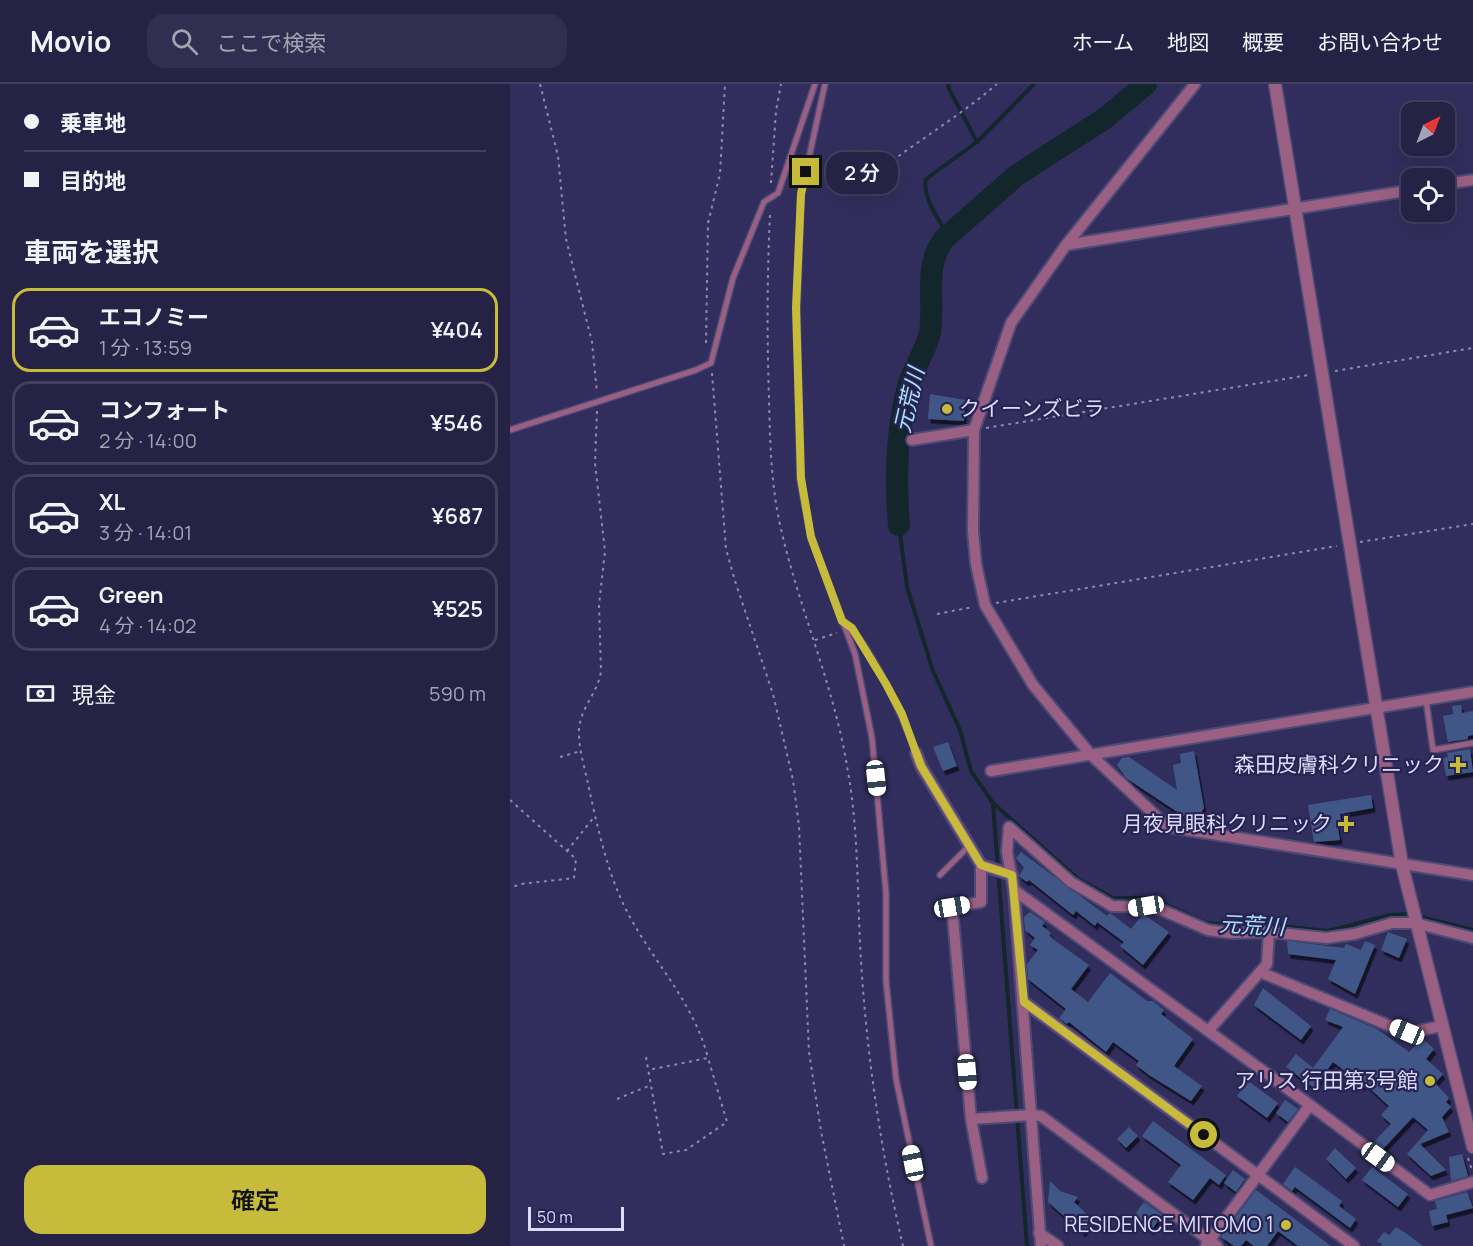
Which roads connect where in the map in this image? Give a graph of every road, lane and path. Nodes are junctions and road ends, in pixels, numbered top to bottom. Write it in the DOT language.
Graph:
graph roads {
  1 [pos="540,84"];
  2 [pos="725,84"];
  3 [pos="781,84"];
  4 [pos="815,84"];
  5 [pos="825,84"];
  6 [pos="997,84"];
  7 [pos="1195,84"];
  8 [pos="1275,84"];
  9 [pos="1473,180"];
  10 [pos="1455,182"];
  11 [pos="1401,192"];
  12 [pos="851,193"];
  13 [pos="770,198"];
  14 [pos="1294,209"];
  15 [pos="1066,245"];
  16 [pos="1473,348"];
  17 [pos="711,363"];
  18 [pos="1321,373"];
  19 [pos="598,401"];
  20 [pos="510,430"];
  21 [pos="974,430"];
  22 [pos="912,440"];
  23 [pos="1473,524"];
  24 [pos="1350,544"];
  25 [pos="985,604"];
  26 [pos="937,614"];
  27 [pos="842,621"];
  28 [pos="845,630"];
  29 [pos="815,640"];
  30 [pos="1473,692"];
  31 [pos="1426,700"];
  32 [pos="1376,708"];
  33 [pos="1473,743"];
  34 [pos="581,751"];
  35 [pos="916,753"];
  36 [pos="1091,755"];
  37 [pos="560,757"];
  38 [pos="991,771"];
  39 [pos="510,800"];
  40 [pos="595,816"];
  41 [pos="969,846"];
  42 [pos="567,851"];
  43 [pos="1402,865"];
  44 [pos="983,866"];
  45 [pos="940,875"];
  46 [pos="1008,875"];
  47 [pos="1473,875"];
  48 [pos="510,888"];
  49 [pos="1014,890"];
  50 [pos="1415,923"];
  51 [pos="1269,932"];
  52 [pos="1473,938"];
  53 [pos="1260,972"];
  54 [pos="1024,1002"];
  55 [pos="1442,1026"];
  56 [pos="1209,1030"];
  57 [pos="646,1057"];
  58 [pos="708,1058"];
  59 [pos="648,1070"];
  60 [pos="651,1085"];
  61 [pos="617,1099"];
  62 [pos="1467,1100"];
  63 [pos="1310,1106"];
  64 [pos="1027,1115"];
  65 [pos="971,1119"];
  66 [pos="1473,1147"];
  67 [pos="1258,1175"];
  68 [pos="982,1178"];
  69 [pos="1473,1182"];
  70 [pos="1039,1233"];
  71 [pos="1211,1244"];
  72 [pos="844,1246"];
  73 [pos="903,1246"];
  74 [pos="931,1246"];
  75 [pos="1041,1246"];
  76 [pos="1058,1246"];
  77 [pos="1354,1246"];
  1 -- 19 [label="path"];
  2 -- 17 [label="path"];
  3 -- 13 [label="path"];
  4 -- 13 [label="lane"];
  5 -- 27 [label="lane"];
  6 -- 12 [label="path"];
  7 -- 15 [label="street"];
  8 -- 14 [label="street"];
  9 -- 10 [label="street"];
  11 -- 14 [label="street"];
  13 -- 17 [label="lane"];
  13 -- 29 [label="path"];
  14 -- 15 [label="street"];
  14 -- 18 [label="street"];
  15 -- 21 [label="street"];
  16 -- 18 [label="path"];
  17 -- 19 [label="lane"];
  17 -- 72 [label="path"];
  18 -- 21 [label="path"];
  18 -- 24 [label="street"];
  19 -- 20 [label="lane"];
  19 -- 34 [label="path"];
  21 -- 22 [label="street"];
  21 -- 25 [label="street"];
  23 -- 24 [label="path"];
  24 -- 25 [label="path"];
  24 -- 32 [label="street"];
  25 -- 26 [label="path"];
  25 -- 36 [label="street"];
  27 -- 28 [label="lane"];
  27 -- 35 [label="lane"];
  28 -- 29 [label="path"];
  28 -- 74 [label="lane"];
  29 -- 73 [label="path"];
  30 -- 31 [label="street"];
  31 -- 32 [label="street"];
  31 -- 33 [label="lane"];
  32 -- 36 [label="street"];
  32 -- 43 [label="street"];
  34 -- 37 [label="path"];
  34 -- 40 [label="path"];
  35 -- 41 [label="street"];
  36 -- 38 [label="street"];
  36 -- 43 [label="street"];
  39 -- 42 [label="path"];
  40 -- 42 [label="path"];
  40 -- 58 [label="path"];
  41 -- 44 [label="street"];
  41 -- 45 [label="lane"];
  42 -- 48 [label="path"];
  43 -- 47 [label="street"];
  43 -- 50 [label="street"];
  44 -- 46 [label="street"];
  44 -- 65 [label="street"];
  46 -- 49 [label="street"];
  46 -- 51 [label="street"];
  49 -- 54 [label="street"];
  49 -- 56 [label="street"];
  50 -- 51 [label="street"];
  50 -- 52 [label="street"];
  50 -- 55 [label="street"];
  51 -- 53 [label="street"];
  53 -- 55 [label="street"];
  53 -- 56 [label="street"];
  54 -- 64 [label="street"];
  54 -- 67 [label="street"];
  55 -- 62 [label="street"];
  56 -- 63 [label="street"];
  57 -- 59 [label="path"];
  58 -- 59 [label="path"];
  58 -- 60 [label="path"];
  59 -- 60 [label="path"];
  60 -- 61 [label="path"];
  62 -- 66 [label="street"];
  63 -- 67 [label="street"];
  63 -- 69 [label="street"];
  64 -- 65 [label="street"];
  64 -- 70 [label="street"];
  64 -- 71 [label="street"];
  65 -- 68 [label="street"];
  67 -- 71 [label="street"];
  67 -- 77 [label="street"];
  70 -- 75 [label="street"];
  70 -- 76 [label="street"];
}
